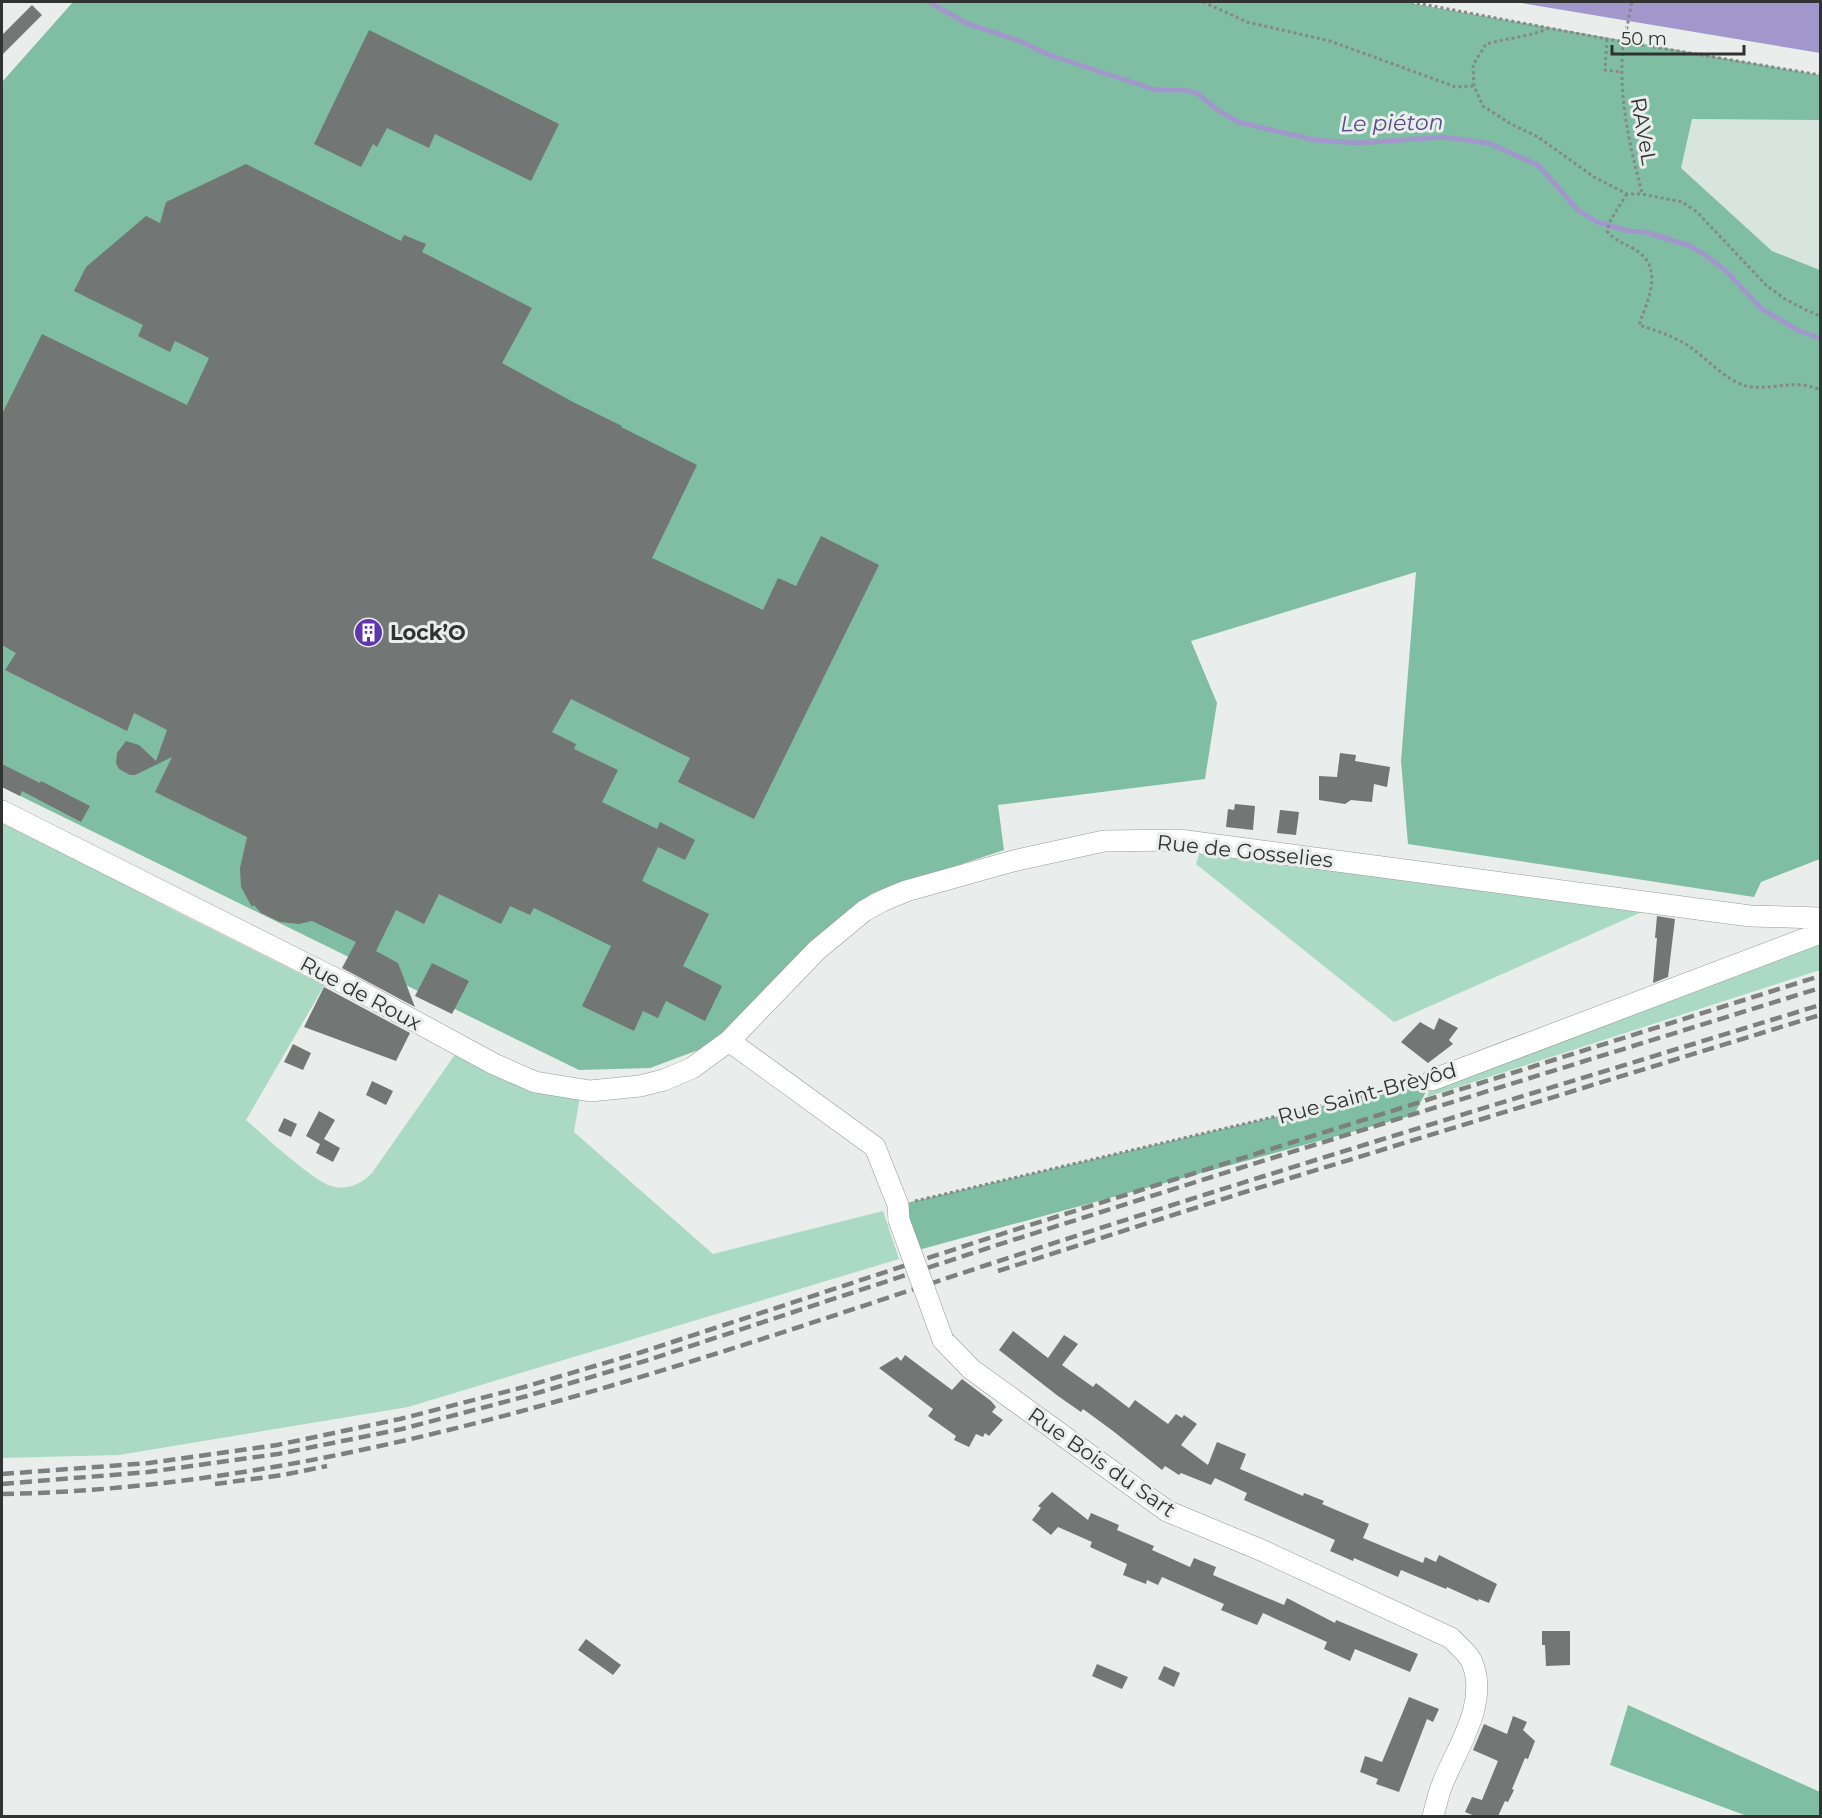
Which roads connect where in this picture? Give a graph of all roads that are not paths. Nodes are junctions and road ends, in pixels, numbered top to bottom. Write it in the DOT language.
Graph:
graph roads {
  1 [pos="2,812"];
  2 [pos="1821,918"];
  3 [pos="1821,933"];
  4 [pos="729,1041"];
  5 [pos="1432,1080"];
  6 [pos="1433,1816"];
  1 -- 4 [label="street, Rue de Roux"];
  2 -- 4 [label="street, Rue de Gosselies"];
  3 -- 5 [label="street, Rue Saint-Brèyôd"];
  4 -- 6 [label="street, Rue Bois du Sart, bridge"];
}
